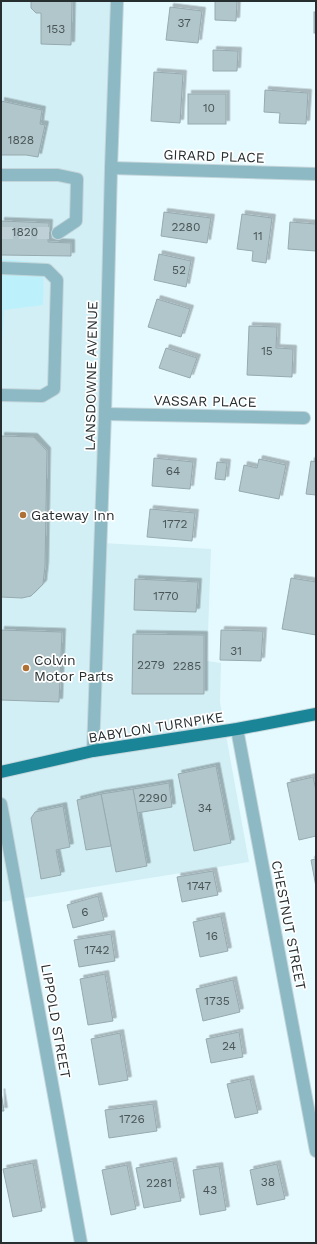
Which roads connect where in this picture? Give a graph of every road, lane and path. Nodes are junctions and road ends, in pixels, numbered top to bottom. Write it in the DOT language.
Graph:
graph roads {
  1 [pos="117,1"];
  2 [pos="111,168"];
  3 [pos="316,174"];
  4 [pos="1,175"];
  5 [pos="58,233"];
  6 [pos="1,268"];
  7 [pos="1,395"];
  8 [pos="105,414"];
  9 [pos="304,418"];
  10 [pos="316,714"];
  11 [pos="237,729"];
  12 [pos="93,751"];
  13 [pos="1,772"];
  14 [pos="1,804"];
  15 [pos="316,1151"];
  16 [pos="81,1243"];
  1 -- 2 [label="street, LANSDOWNE AVENUE"];
  2 -- 3 [label="street, GIRARD PLACE"];
  2 -- 8 [label="street, LANSDOWNE AVENUE"];
  4 -- 5 [label="street"];
  6 -- 7 [label="street"];
  8 -- 9 [label="street, VASSAR PLACE"];
  8 -- 12 [label="street, LANSDOWNE AVENUE"];
  10 -- 11 [label="main road, BABYLON TURNPIKE"];
  11 -- 12 [label="main road, BABYLON TURNPIKE"];
  11 -- 15 [label="street, CHESTNUT STREET"];
  12 -- 13 [label="main road, BABYLON TURNPIKE"];
  14 -- 16 [label="street, LIPPOLD STREET"];
}
